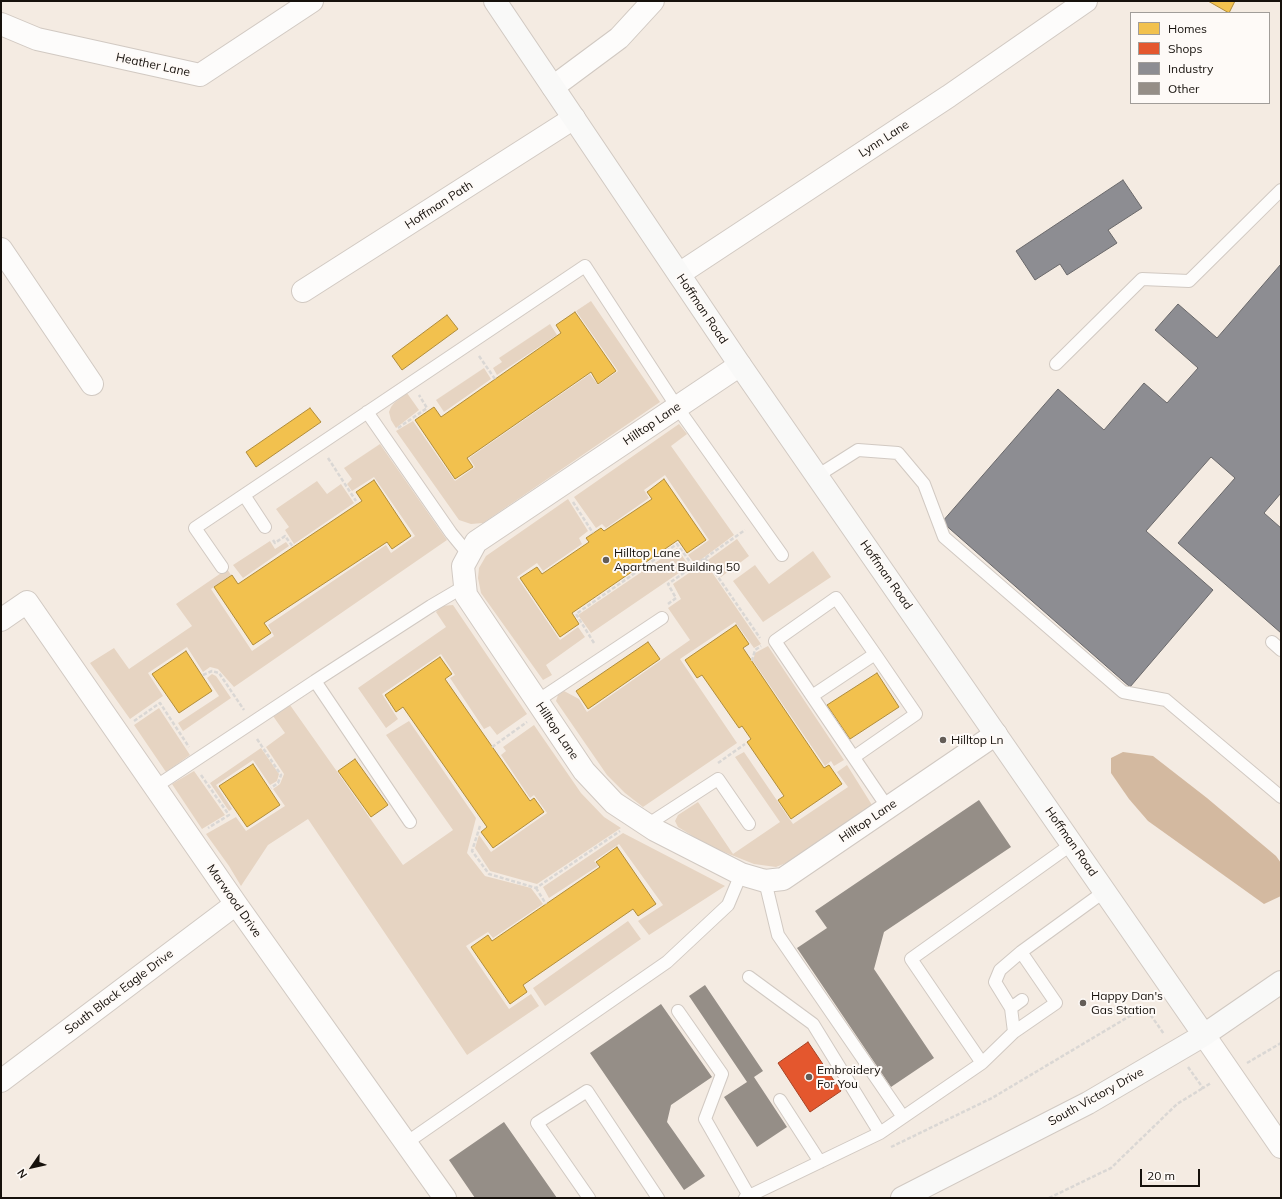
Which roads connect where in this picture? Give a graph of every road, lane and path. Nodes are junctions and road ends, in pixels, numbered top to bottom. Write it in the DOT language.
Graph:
graph roads {
  1 [pos="312,1"];
  2 [pos="495,1"];
  3 [pos="653,1"];
  4 [pos="1086,1"];
  5 [pos="1,24"];
  6 [pos="553,87"];
  7 [pos="574,118"];
  8 [pos="1281,190"];
  9 [pos="1,248"];
  10 [pos="679,274"];
  11 [pos="303,291"];
  12 [pos="470,343"];
  13 [pos="1056,364"];
  14 [pos="740,365"];
  15 [pos="495,379"];
  16 [pos="411,383"];
  17 [pos="92,384"];
  18 [pos="677,407"];
  19 [pos="367,412"];
  20 [pos="384,438"];
  21 [pos="319,444"];
  22 [pos="817,476"];
  23 [pos="562,485"];
  24 [pos="244,495"];
  25 [pos="356,501"];
  26 [pos="758,521"];
  27 [pos="265,527"];
  28 [pos="593,533"];
  29 [pos="469,555"];
  30 [pos="782,555"];
  31 [pos="705,558"];
  32 [pos="693,566"];
  33 [pos="222,567"];
  34 [pos="465,586"];
  35 [pos="662,618"];
  36 [pos="1,620"];
  37 [pos="1272,642"];
  38 [pos="1281,650"];
  39 [pos="875,654"];
  40 [pos="603,657"];
  41 [pos="752,661"];
  42 [pos="204,675"];
  43 [pos="315,681"];
  44 [pos="812,696"];
  45 [pos="540,706"];
  46 [pos="250,724"];
  47 [pos="117,733"];
  48 [pos="996,734"];
  49 [pos="492,747"];
  50 [pos="854,757"];
  51 [pos="194,760"];
  52 [pos="154,787"];
  53 [pos="271,788"];
  54 [pos="1281,798"];
  55 [pos="888,808"];
  56 [pos="410,822"];
  57 [pos="643,822"];
  58 [pos="748,824"];
  59 [pos="480,826"];
  60 [pos="191,839"];
  61 [pos="1072,844"];
  62 [pos="742,874"];
  63 [pos="765,880"];
  64 [pos="536,888"];
  65 [pos="1105,891"];
  66 [pos="236,904"];
  67 [pos="546,904"];
  68 [pos="1021,952"];
  69 [pos="749,977"];
  70 [pos="1281,982"];
  71 [pos="1022,1000"];
  72 [pos="1011,1008"];
  73 [pos="678,1011"];
  74 [pos="1014,1032"];
  75 [pos="1204,1035"];
  76 [pos="1281,1043"];
  77 [pos="1177,1052"];
  78 [pos="982,1063"];
  79 [pos="1230,1072"];
  80 [pos="1,1081"];
  81 [pos="1203,1088"];
  82 [pos="780,1100"];
  83 [pos="903,1117"];
  84 [pos="880,1133"];
  85 [pos="406,1143"];
  86 [pos="1281,1147"];
  87 [pos="885,1150"];
  88 [pos="820,1162"];
  89 [pos="747,1197"];
  90 [pos="445,1198"];
  91 [pos="589,1198"];
  92 [pos="658,1198"];
  93 [pos="902,1198"];
  94 [pos="1049,1198"];
  1 -- 5 [label="street, Heather Lane"];
  2 -- 6 [label="main road, Hoffman Road"];
  3 -- 6 [label="street"];
  4 -- 10 [label="street, Lynn Lane"];
  6 -- 7 [label="main road, Hoffman Road"];
  7 -- 10 [label="main road, Hoffman Road"];
  7 -- 11 [label="street, Hoffman Path"];
  8 -- 13 [label="lane"];
  9 -- 17 [label="street"];
  10 -- 14 [label="main road, Hoffman Road"];
  12 -- 15 [label="path"];
  12 -- 16 [label="lane"];
  12 -- 18 [label="lane"];
  14 -- 18 [label="street, Hilltop Lane"];
  14 -- 22 [label="main road, Hoffman Road"];
  16 -- 19 [label="lane"];
  16 -- 20 [label="path"];
  18 -- 23 [label="street, Hilltop Lane"];
  18 -- 26 [label="lane"];
  19 -- 20 [label="lane"];
  19 -- 21 [label="lane"];
  20 -- 29 [label="lane"];
  21 -- 24 [label="lane"];
  21 -- 25 [label="path"];
  22 -- 48 [label="main road, Hoffman Road"];
  22 -- 54 [label="lane"];
  23 -- 28 [label="path"];
  23 -- 29 [label="street, Hilltop Lane"];
  24 -- 27 [label="lane"];
  24 -- 33 [label="lane"];
  26 -- 30 [label="lane"];
  26 -- 31 [label="path"];
  29 -- 34 [label="street, Hilltop Lane"];
  31 -- 32 [label="path"];
  31 -- 41 [label="path"];
  32 -- 35 [label="path"];
  32 -- 40 [label="path"];
  34 -- 43 [label="lane"];
  34 -- 45 [label="street, Hilltop Lane"];
  35 -- 40 [label="lane"];
  36 -- 47 [label="street, Marwood Drive"];
  37 -- 38 [label="lane"];
  39 -- 44 [label="lane"];
  39 -- 44 [label="lane"];
  39 -- 50 [label="lane"];
  40 -- 45 [label="lane"];
  42 -- 46 [label="path"];
  43 -- 46 [label="lane"];
  43 -- 56 [label="lane"];
  44 -- 50 [label="lane"];
  45 -- 49 [label="path"];
  45 -- 57 [label="street, Hilltop Lane"];
  46 -- 51 [label="lane"];
  46 -- 53 [label="path"];
  47 -- 51 [label="path"];
  47 -- 52 [label="street, Marwood Drive"];
  48 -- 55 [label="street, Hilltop Lane"];
  48 -- 61 [label="main road, Hoffman Road"];
  50 -- 55 [label="lane"];
  51 -- 52 [label="lane"];
  51 -- 60 [label="path"];
  52 -- 60 [label="street, Marwood Drive"];
  55 -- 63 [label="street, Hilltop Lane"];
  57 -- 58 [label="lane"];
  57 -- 62 [label="street, Hilltop Lane"];
  57 -- 64 [label="path"];
  59 -- 64 [label="path"];
  60 -- 66 [label="street, Marwood Drive"];
  61 -- 65 [label="main road, Hoffman Road"];
  61 -- 78 [label="lane"];
  62 -- 63 [label="street, Hilltop Lane"];
  62 -- 85 [label="lane"];
  63 -- 83 [label="lane"];
  64 -- 67 [label="path"];
  65 -- 68 [label="lane"];
  65 -- 75 [label="main road, Hoffman Road"];
  66 -- 80 [label="street, South Black Eagle Drive"];
  66 -- 85 [label="street, Marwood Drive"];
  68 -- 72 [label="lane"];
  68 -- 74 [label="lane"];
  69 -- 84 [label="lane"];
  70 -- 75 [label="main road, South Victory Drive"];
  71 -- 72 [label="lane"];
  72 -- 74 [label="lane"];
  73 -- 89 [label="lane"];
  74 -- 78 [label="lane"];
  75 -- 77 [label="main road, South Victory Drive"];
  75 -- 79 [label="street, Hoffman Road"];
  76 -- 79 [label="path"];
  77 -- 81 [label="path"];
  77 -- 87 [label="path"];
  77 -- 93 [label="main road, South Victory Drive"];
  78 -- 83 [label="lane"];
  79 -- 81 [label="path"];
  79 -- 86 [label="street, Hoffman Road"];
  81 -- 94 [label="path"];
  82 -- 88 [label="lane"];
  83 -- 84 [label="lane"];
  84 -- 88 [label="lane"];
  85 -- 90 [label="street, Marwood Drive"];
  88 -- 89 [label="lane"];
  91 -- 92 [label="lane"];
}
